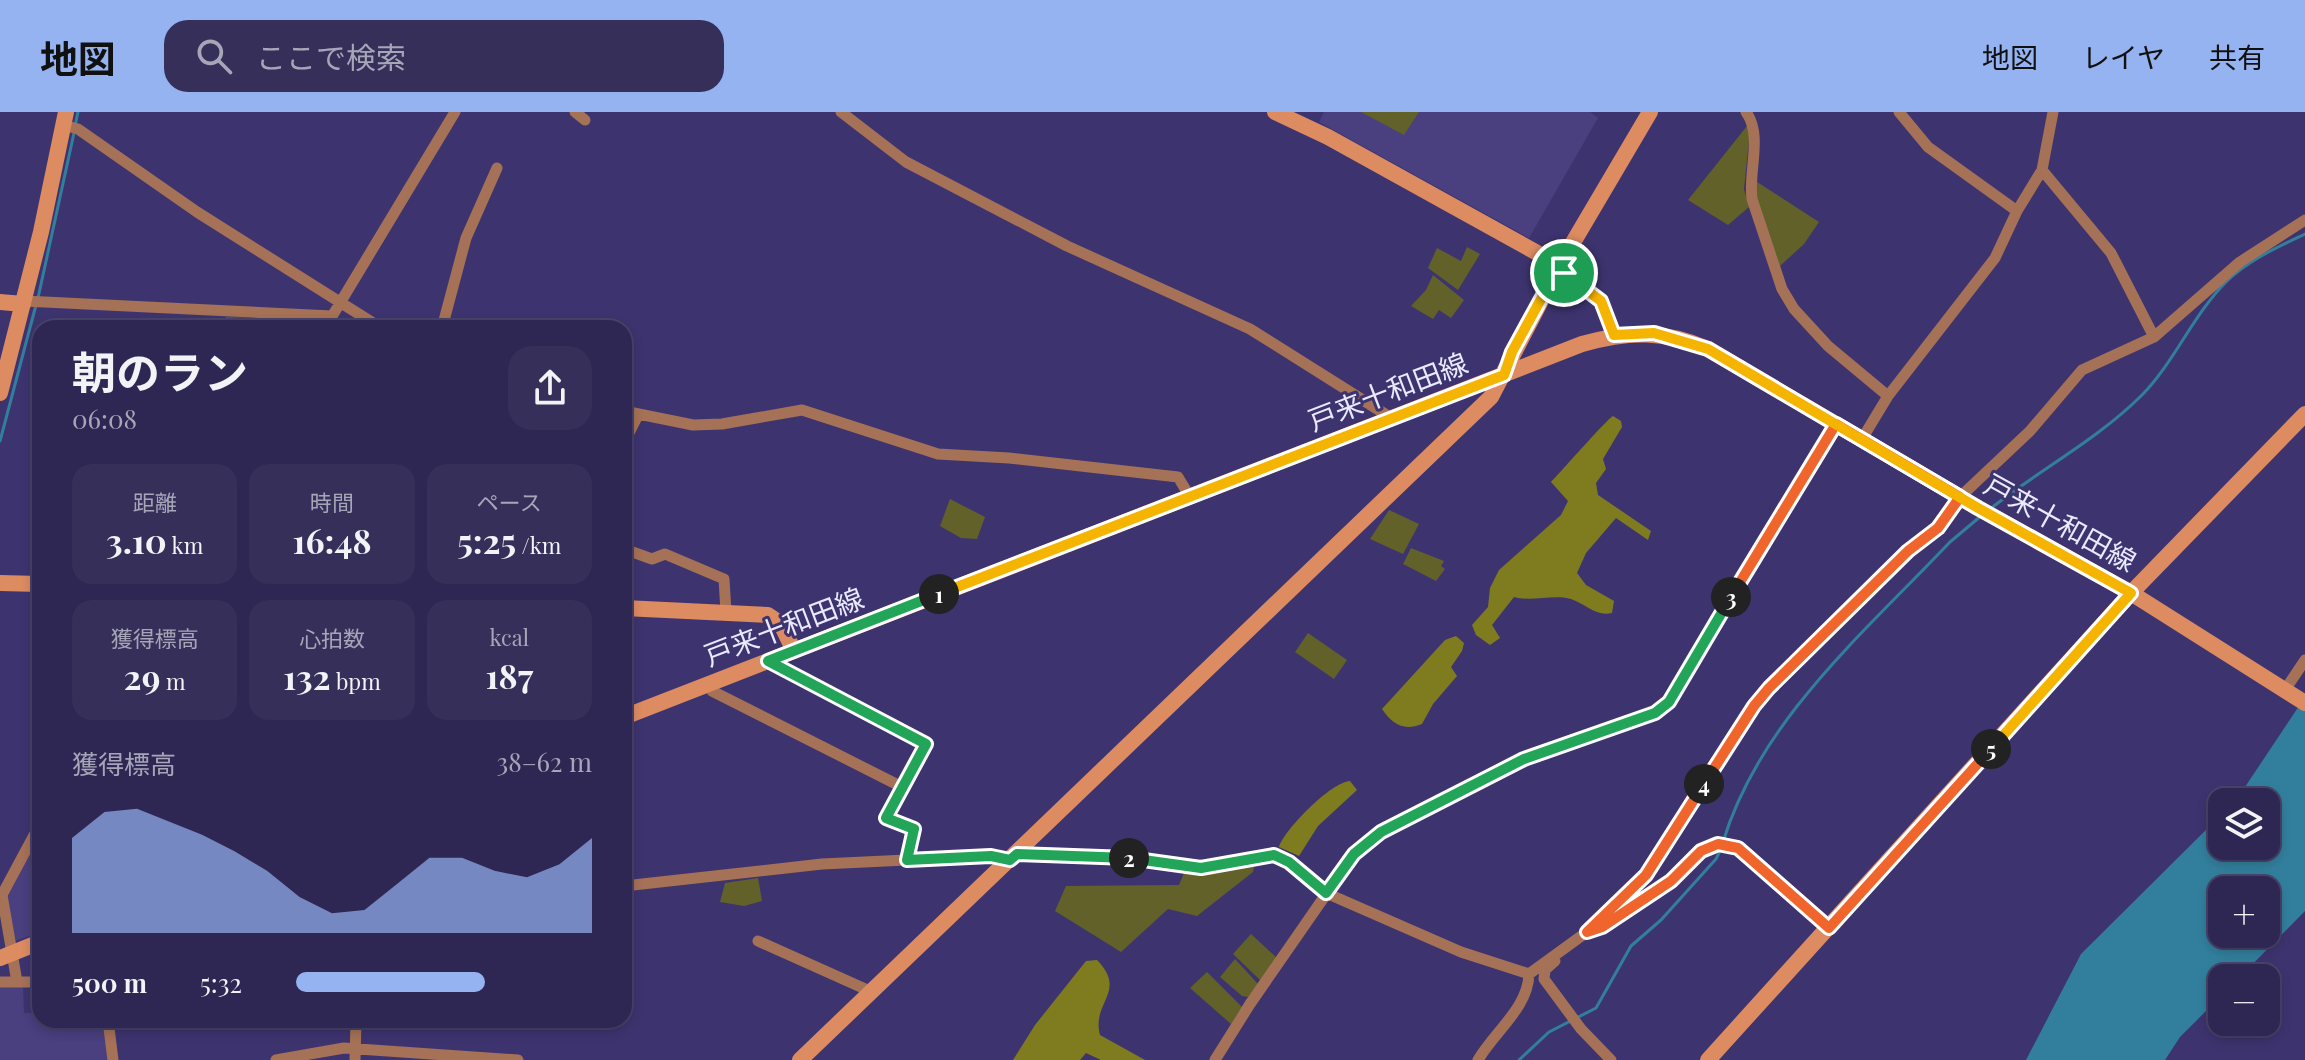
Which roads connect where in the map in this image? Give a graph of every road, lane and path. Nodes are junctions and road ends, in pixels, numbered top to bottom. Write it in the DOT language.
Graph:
graph roads {
  1 [pos="455,112"];
  2 [pos="841,112"];
  3 [pos="1275,112"];
  4 [pos="1650,112"];
  5 [pos="1746,112"];
  6 [pos="1899,112"];
  7 [pos="2053,112"];
  8 [pos="70,123"];
  9 [pos="497,168"];
  10 [pos="2042,170"];
  11 [pos="2017,211"];
  12 [pos="2305,220"];
  13 [pos="1558,266"];
  14 [pos="342,301"];
  15 [pos="0,302"];
  16 [pos="30,302"];
  17 [pos="332,316"];
  18 [pos="330,320"];
  19 [pos="369,320"];
  20 [pos="444,320"];
  21 [pos="1614,335"];
  22 [pos="2154,337"];
  23 [pos="1504,375"];
  24 [pos="0,393"];
  25 [pos="1888,396"];
  26 [pos="632,413"];
  27 [pos="2305,414"];
  28 [pos="638,415"];
  29 [pos="1393,419"];
  30 [pos="1836,424"];
  31 [pos="632,427"];
  32 [pos="1862,439"];
  33 [pos="1190,497"];
  34 [pos="1960,497"];
  35 [pos="632,552"];
  36 [pos="0,583"];
  37 [pos="32,584"];
  38 [pos="2131,593"];
  39 [pos="632,608"];
  40 [pos="726,612"];
  41 [pos="794,651"];
  42 [pos="2305,660"];
  43 [pos="768,661"];
  44 [pos="710,684"];
  45 [pos="2287,691"];
  46 [pos="2305,703"];
  47 [pos="632,714"];
  48 [pos="902,787"];
  49 [pos="32,839"];
  50 [pos="1013,857"];
  51 [pos="907,860"];
  52 [pos="632,885"];
  53 [pos="1326,893"];
  54 [pos="1829,928"];
  55 [pos="1587,932"];
  56 [pos="758,941"];
  57 [pos="32,945"];
  58 [pos="1562,951"];
  59 [pos="5,956"];
  60 [pos="1529,974"];
  61 [pos="0,982"];
  62 [pos="17,982"];
  63 [pos="32,982"];
  64 [pos="872,992"];
  65 [pos="109,1028"];
  66 [pos="356,1028"];
  67 [pos="355,1055"];
  68 [pos="113,1060"];
  69 [pos="276,1060"];
  70 [pos="518,1060"];
  71 [pos="800,1060"];
  72 [pos="1215,1060"];
  73 [pos="1478,1060"];
  74 [pos="1611,1060"];
  75 [pos="1708,1060"];
  1 -- 14 [label="street"];
  2 -- 29 [label="street"];
  3 -- 13 [label="street"];
  4 -- 13 [label="street"];
  5 -- 25 [label="street"];
  6 -- 11 [label="street"];
  7 -- 10 [label="street"];
  8 -- 14 [label="street"];
  8 -- 16 [label="street"];
  9 -- 20 [label="street"];
  10 -- 11 [label="street"];
  10 -- 22 [label="street"];
  11 -- 25 [label="street"];
  12 -- 22 [label="street"];
  13 -- 21 [label="street"];
  13 -- 23 [label="street"];
  14 -- 17 [label="street"];
  14 -- 19 [label="street"];
  15 -- 16 [label="street"];
  16 -- 17 [label="street"];
  16 -- 24 [label="street"];
  17 -- 18 [label="street"];
  21 -- 23 [label="street, 戸来十和田線"];
  21 -- 30 [label="street, 戸来十和田線"];
  22 -- 34 [label="street"];
  23 -- 29 [label="street, 戸来十和田線"];
  23 -- 50 [label="street"];
  25 -- 32 [label="street"];
  26 -- 28 [label="street"];
  27 -- 38 [label="street"];
  28 -- 31 [label="street"];
  28 -- 33 [label="street"];
  29 -- 33 [label="street, 戸来十和田線"];
  30 -- 32 [label="street, 戸来十和田線"];
  30 -- 53 [label="street"];
  32 -- 34 [label="street, 戸来十和田線"];
  33 -- 41 [label="street, 戸来十和田線"];
  34 -- 38 [label="street, 戸来十和田線"];
  34 -- 55 [label="street"];
  35 -- 40 [label="street"];
  36 -- 37 [label="street"];
  38 -- 45 [label="street, 戸来十和田線"];
  38 -- 54 [label="street"];
  39 -- 40 [label="street"];
  40 -- 41 [label="street"];
  41 -- 43 [label="street, 戸来十和田線"];
  42 -- 45 [label="street"];
  43 -- 44 [label="street, 戸来十和田線"];
  43 -- 48 [label="street"];
  44 -- 47 [label="street, 戸来十和田線"];
  44 -- 48 [label="street"];
  45 -- 46 [label="street, 戸来十和田線"];
  48 -- 51 [label="street"];
  49 -- 59 [label="street"];
  50 -- 51 [label="street"];
  50 -- 53 [label="street"];
  50 -- 64 [label="street"];
  51 -- 52 [label="street"];
  53 -- 60 [label="street"];
  53 -- 72 [label="street"];
  54 -- 55 [label="street"];
  54 -- 75 [label="street"];
  55 -- 58 [label="street"];
  56 -- 64 [label="street"];
  57 -- 59 [label="street"];
  58 -- 60 [label="street"];
  58 -- 74 [label="street"];
  59 -- 62 [label="street"];
  60 -- 73 [label="street"];
  61 -- 62 [label="street"];
  62 -- 63 [label="street"];
  64 -- 71 [label="street"];
  65 -- 68 [label="street"];
  66 -- 67 [label="street"];
  67 -- 69 [label="street"];
  67 -- 70 [label="street"];
}
